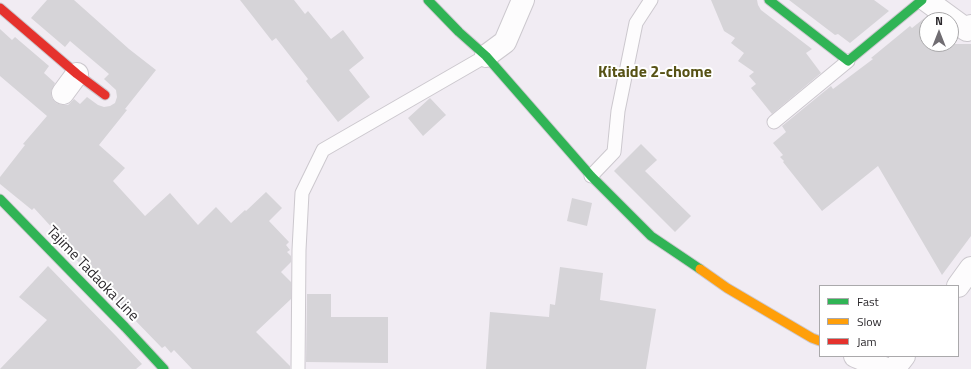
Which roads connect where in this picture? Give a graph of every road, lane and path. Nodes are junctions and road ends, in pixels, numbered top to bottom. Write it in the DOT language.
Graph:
graph roads {
  1 [pos="428,0"];
  2 [pos="523,0"];
  3 [pos="651,0"];
  4 [pos="769,0"];
  5 [pos="922,0"];
  6 [pos="926,0"];
  7 [pos="0,8"];
  8 [pos="971,26"];
  9 [pos="486,56"];
  10 [pos="848,61"];
  11 [pos="77,74"];
  12 [pos="63,93"];
  13 [pos="105,95"];
  14 [pos="774,122"];
  15 [pos="591,176"];
  16 [pos="0,199"];
  17 [pos="971,268"];
  18 [pos="959,285"];
  19 [pos="819,341"];
  20 [pos="857,357"];
  21 [pos="903,357"];
  22 [pos="164,369"];
  23 [pos="298,369"];
  24 [pos="886,369"];
  25 [pos="894,369"];
  1 -- 9 [label="street"];
  2 -- 9 [label="street"];
  3 -- 15 [label="lane"];
  4 -- 10 [label="street"];
  5 -- 10 [label="street"];
  6 -- 8 [label="street"];
  7 -- 11 [label="street"];
  9 -- 15 [label="street"];
  9 -- 23 [label="lane"];
  10 -- 14 [label="lane"];
  11 -- 12 [label="street"];
  11 -- 13 [label="street"];
  15 -- 19 [label="street"];
  16 -- 22 [label="street, Tajime Tadaoka Line"];
  17 -- 18 [label="street"];
  20 -- 24 [label="street"];
  21 -- 25 [label="street"];
}
